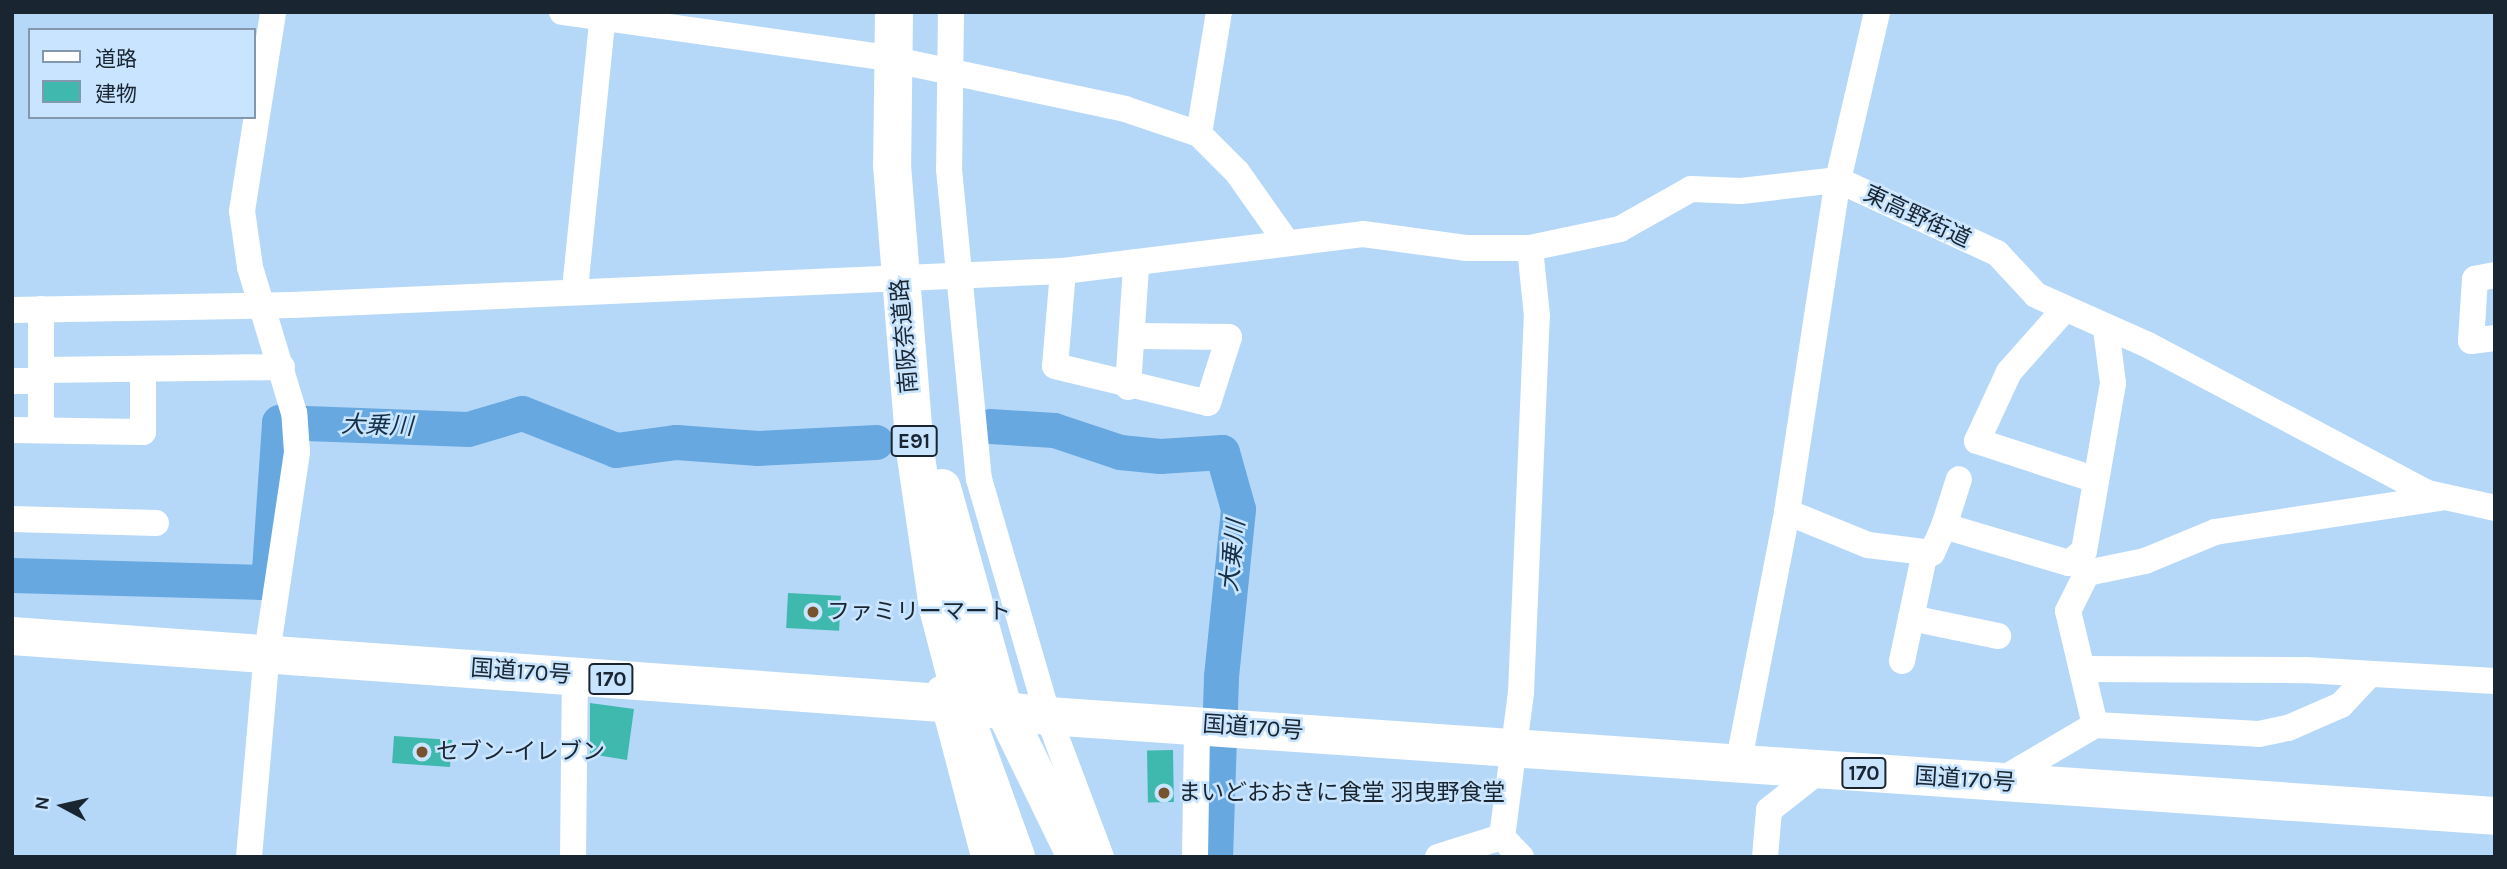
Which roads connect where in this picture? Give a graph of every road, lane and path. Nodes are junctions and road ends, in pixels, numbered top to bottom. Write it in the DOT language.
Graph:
graph roads {
  1 [pos="273,12"];
  2 [pos="562,12"];
  3 [pos="883,12"];
  4 [pos="894,12"];
  5 [pos="905,12"];
  6 [pos="951,12"];
  7 [pos="1219,12"];
  8 [pos="1877,12"];
  9 [pos="603,16"];
  10 [pos="881,57"];
  11 [pos="947,71"];
  12 [pos="1199,134"];
  13 [pos="1838,180"];
  14 [pos="1285,240"];
  15 [pos="1530,248"];
  16 [pos="1136,265"];
  17 [pos="1063,271"];
  18 [pos="2495,275"];
  19 [pos="959,276"];
  20 [pos="891,279"];
  21 [pos="575,289"];
  22 [pos="262,304"];
  23 [pos="41,309"];
  24 [pos="12,310"];
  25 [pos="2064,310"];
  26 [pos="2106,329"];
  27 [pos="1136,336"];
  28 [pos="2495,338"];
  29 [pos="282,367"];
  30 [pos="143,369"];
  31 [pos="41,376"];
  32 [pos="12,381"];
  33 [pos="1128,387"];
  34 [pos="924,407"];
  35 [pos="12,430"];
  36 [pos="41,430"];
  37 [pos="1959,479"];
  38 [pos="2096,480"];
  39 [pos="2443,498"];
  40 [pos="2495,508"];
  41 [pos="1787,512"];
  42 [pos="12,519"];
  43 [pos="156,523"];
  44 [pos="1944,526"];
  45 [pos="1925,552"];
  46 [pos="1911,618"];
  47 [pos="12,636"];
  48 [pos="1998,636"];
  49 [pos="267,653"];
  50 [pos="1902,661"];
  51 [pos="2082,669"];
  52 [pos="575,676"];
  53 [pos="2369,676"];
  54 [pos="2495,681"];
  55 [pos="942,703"];
  56 [pos="1048,716"];
  57 [pos="1213,724"];
  58 [pos="2095,725"];
  59 [pos="1514,749"];
  60 [pos="1738,765"];
  61 [pos="1820,770"];
  62 [pos="984,775"];
  63 [pos="1997,782"];
  64 [pos="2495,816"];
  65 [pos="1502,836"];
  66 [pos="248,857"];
  67 [pos="573,857"];
  68 [pos="984,857"];
  69 [pos="999,857"];
  70 [pos="1016,857"];
  71 [pos="1030,857"];
  72 [pos="1076,857"];
  73 [pos="1101,857"];
  74 [pos="1195,857"];
  75 [pos="1438,857"];
  76 [pos="1521,857"];
  77 [pos="1765,857"];
  1 -- 22 [label="street"];
  2 -- 9 [label="street"];
  3 -- 10 [label="street"];
  4 -- 62 [label="highway, 南阪奈道路 / E91"];
  5 -- 34 [label="highway, 南阪奈道路 / E91"];
  6 -- 11 [label="street"];
  7 -- 12 [label="street"];
  8 -- 13 [label="street"];
  9 -- 10 [label="street"];
  9 -- 21 [label="street"];
  10 -- 11 [label="street"];
  10 -- 20 [label="street"];
  11 -- 12 [label="street"];
  11 -- 19 [label="street"];
  12 -- 14 [label="street"];
  13 -- 15 [label="street, 東高野街道"];
  13 -- 25 [label="street, 東高野街道"];
  13 -- 41 [label="street"];
  14 -- 15 [label="street, 東高野街道"];
  14 -- 16 [label="street, 東高野街道"];
  15 -- 59 [label="street"];
  16 -- 17 [label="street, 東高野街道"];
  16 -- 27 [label="street"];
  17 -- 19 [label="street, 東高野街道"];
  17 -- 33 [label="street"];
  18 -- 28 [label="street"];
  19 -- 20 [label="street, 東高野街道"];
  19 -- 56 [label="street"];
  20 -- 21 [label="street, 東高野街道"];
  20 -- 55 [label="street"];
  21 -- 22 [label="street, 東高野街道"];
  22 -- 23 [label="street, 東高野街道"];
  22 -- 29 [label="street"];
  23 -- 24 [label="street, 東高野街道"];
  23 -- 31 [label="street"];
  25 -- 26 [label="street, 東高野街道"];
  25 -- 38 [label="street"];
  26 -- 38 [label="street"];
  26 -- 39 [label="street, 東高野街道"];
  27 -- 33 [label="street"];
  27 -- 33 [label="street"];
  29 -- 30 [label="street"];
  29 -- 49 [label="street"];
  30 -- 31 [label="street"];
  30 -- 36 [label="street"];
  31 -- 32 [label="street"];
  31 -- 36 [label="street"];
  34 -- 71 [label="highway, 南阪奈道路 / E91"];
  34 -- 72 [label="highway"];
  35 -- 36 [label="street"];
  37 -- 44 [label="street"];
  38 -- 44 [label="street"];
  39 -- 40 [label="street, 東高野街道"];
  39 -- 51 [label="street"];
  41 -- 45 [label="street"];
  41 -- 60 [label="street"];
  42 -- 43 [label="street"];
  44 -- 45 [label="street"];
  45 -- 46 [label="street"];
  46 -- 48 [label="street"];
  46 -- 50 [label="street"];
  47 -- 49 [label="highway, 国道170号 / 170"];
  49 -- 52 [label="highway, 国道170号 / 170"];
  49 -- 66 [label="street"];
  51 -- 53 [label="street"];
  51 -- 58 [label="street"];
  52 -- 55 [label="highway, 国道170号 / 170"];
  52 -- 67 [label="street"];
  53 -- 54 [label="street"];
  53 -- 58 [label="street"];
  55 -- 56 [label="highway, 国道170号 / 170"];
  55 -- 68 [label="street"];
  56 -- 57 [label="highway, 国道170号 / 170"];
  56 -- 73 [label="street"];
  57 -- 59 [label="highway, 国道170号 / 170"];
  57 -- 74 [label="street"];
  58 -- 63 [label="street"];
  59 -- 60 [label="highway, 国道170号 / 170"];
  59 -- 65 [label="street"];
  60 -- 61 [label="highway, 国道170号 / 170"];
  61 -- 63 [label="highway, 国道170号 / 170"];
  61 -- 77 [label="street"];
  62 -- 69 [label="highway"];
  62 -- 70 [label="highway, 南阪奈道路 / E91"];
  63 -- 64 [label="highway, 国道170号 / 170"];
  65 -- 75 [label="street"];
  65 -- 76 [label="street"];
}
